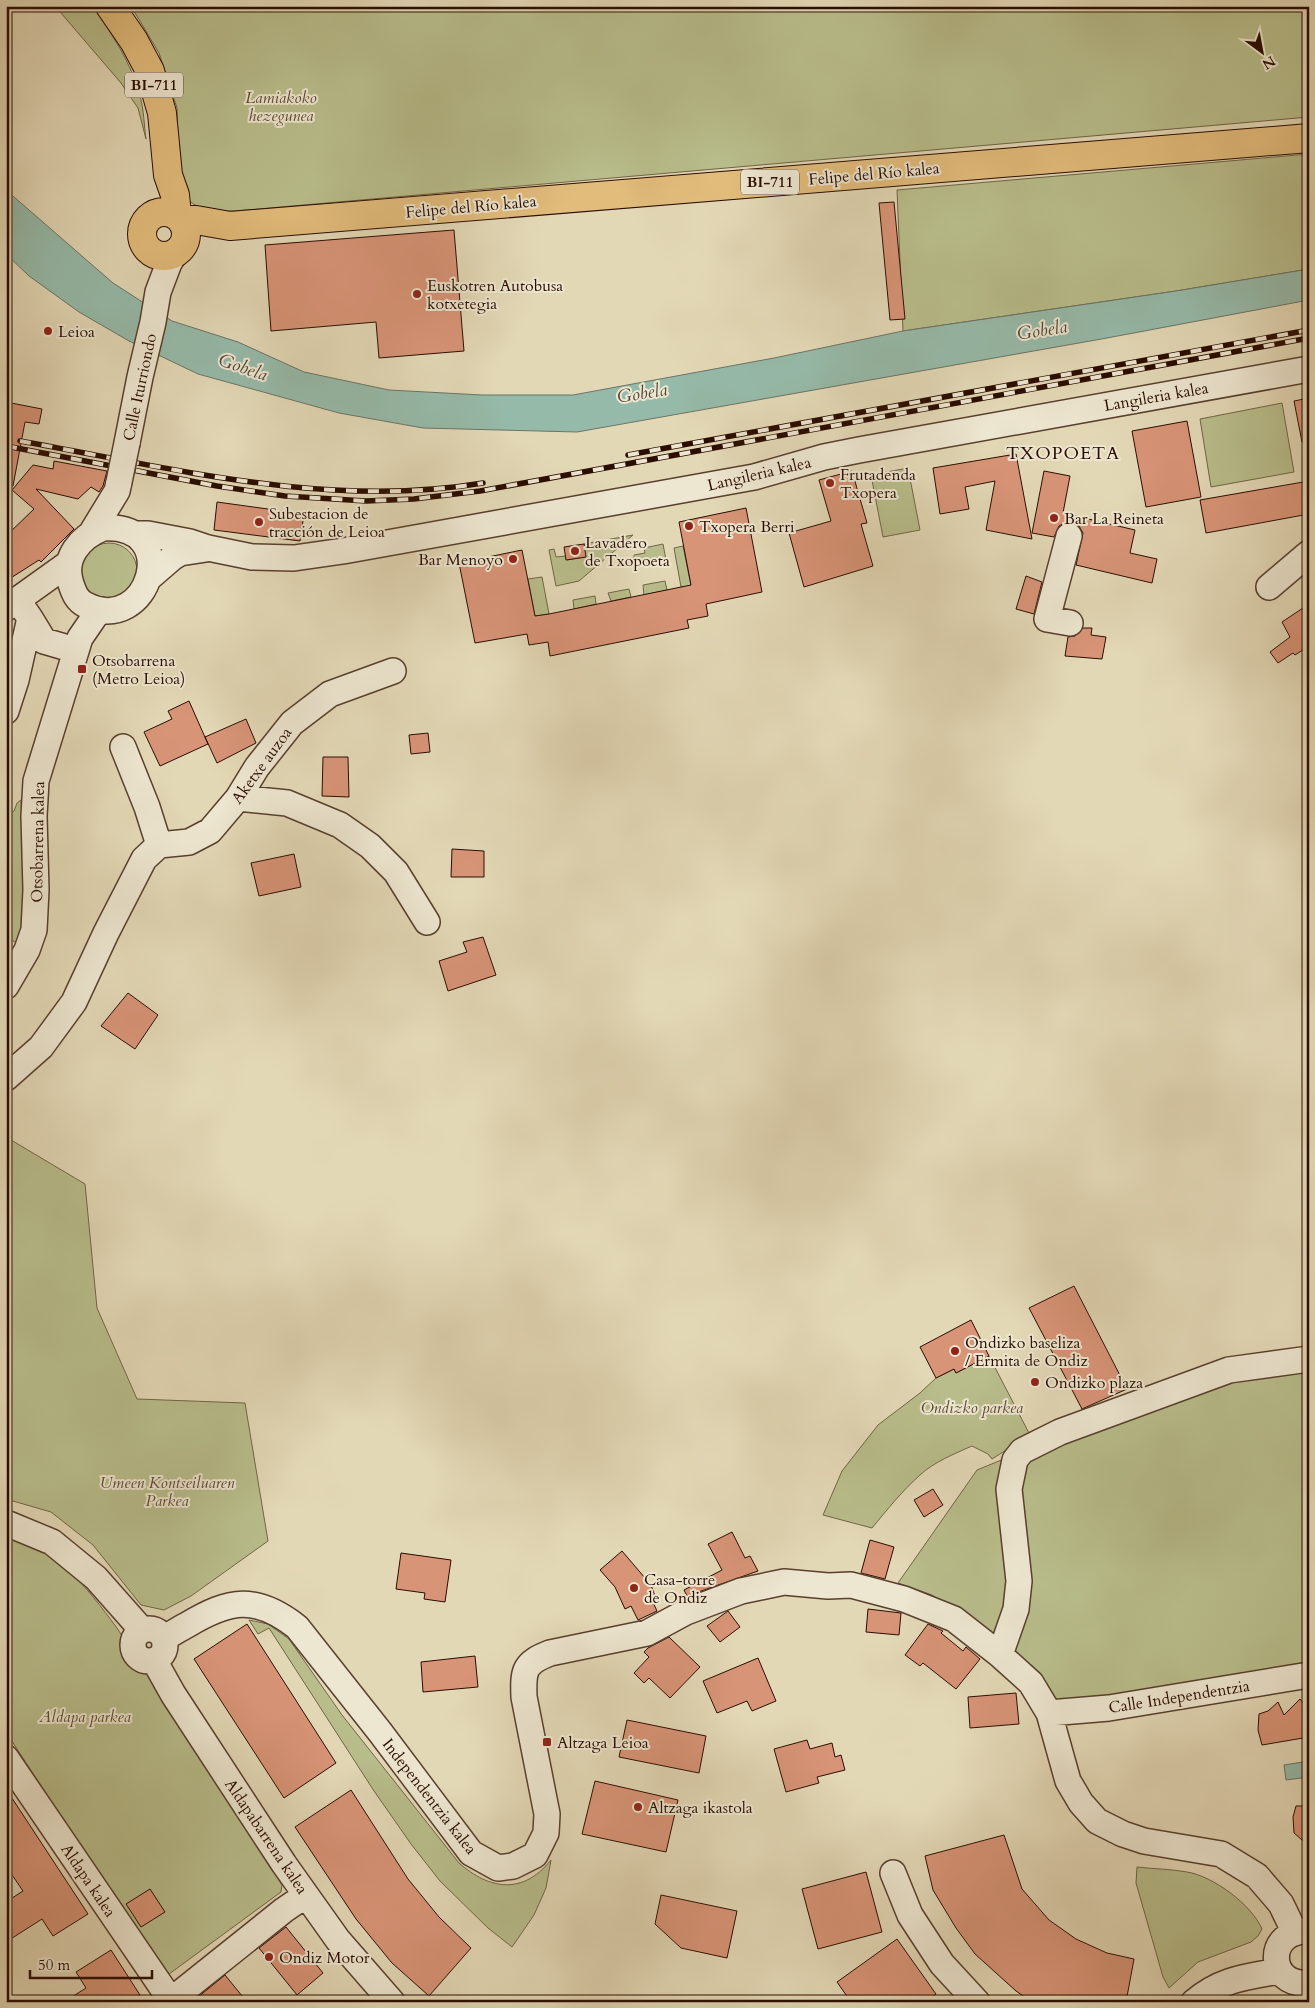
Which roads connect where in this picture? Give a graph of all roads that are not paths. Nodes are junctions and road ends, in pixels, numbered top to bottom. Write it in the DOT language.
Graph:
graph roads {
  1 [pos="110,6"];
  2 [pos="1309,138"];
  3 [pos="172,216"];
  4 [pos="230,226"];
  5 [pos="170,251"];
  6 [pos="1309,369"];
  7 [pos="118,486"];
  8 [pos="92,532"];
  9 [pos="132,532"];
  10 [pos="1069,536"];
  11 [pos="208,548"];
  12 [pos="1309,553"];
  13 [pos="69,563"];
  14 [pos="150,577"];
  15 [pos="1268,587"];
  16 [pos="73,592"];
  17 [pos="21,607"];
  18 [pos="102,610"];
  19 [pos="1070,623"];
  20 [pos="74,643"];
  21 [pos="393,671"];
  22 [pos="6,711"];
  23 [pos="123,747"];
  24 [pos="238,798"];
  25 [pos="159,845"];
  26 [pos="427,922"];
  27 [pos="6,986"];
  28 [pos="6,1078"];
  29 [pos="1309,1359"];
  30 [pos="6,1523"];
  31 [pos="153,1643"];
  32 [pos="1000,1655"];
  33 [pos="1309,1675"];
  34 [pos="1050,1713"];
  35 [pos="6,1758"];
  36 [pos="893,1872"];
  37 [pos="306,1894"];
  38 [pos="1302,1932"];
  39 [pos="1279,1971"];
  40 [pos="1309,1983"];
  41 [pos="171,2001"];
  42 [pos="392,2002"];
  43 [pos="977,2002"];
  44 [pos="1194,2002"];
  1 -- 3 [label="main road, BI-711"];
  2 -- 4 [label="main road, Felipe del Río kalea / BI-711"];
  3 -- 4 [label="main road, Felipe del Río kalea / BI-711"];
  3 -- 5 [label="main road"];
  3 -- 5 [label="main road"];
  4 -- 5 [label="main road, Felipe del Río kalea / BI-711"];
  5 -- 7 [label="street, Calle Iturriondo, bridge"];
  6 -- 11 [label="street, Langileria kalea"];
  7 -- 8 [label="street, Calle Iturriondo"];
  7 -- 9 [label="street, Calle Iturriondo"];
  8 -- 9 [label="street"];
  8 -- 13 [label="street"];
  9 -- 11 [label="street, Langileria kalea"];
  9 -- 14 [label="street"];
  10 -- 19 [label="street"];
  11 -- 14 [label="street, Langileria kalea"];
  12 -- 15 [label="street"];
  13 -- 16 [label="street"];
  13 -- 17 [label="street"];
  14 -- 18 [label="street"];
  16 -- 17 [label="street"];
  16 -- 18 [label="street"];
  17 -- 20 [label="street"];
  17 -- 22 [label="street"];
  18 -- 20 [label="street, Otsobarrena kalea"];
  20 -- 27 [label="street, Otsobarrena kalea"];
  21 -- 24 [label="street, Aketxe auzoa"];
  23 -- 25 [label="street"];
  24 -- 25 [label="street, Aketxe auzoa"];
  24 -- 26 [label="street"];
  25 -- 28 [label="street"];
  29 -- 32 [label="street"];
  30 -- 31 [label="street, Aldapabarrena kalea"];
  31 -- 32 [label="street, Independentzia kalea"];
  31 -- 37 [label="street, Aldapabarrena kalea"];
  32 -- 34 [label="street, Independentzia kalea"];
  33 -- 34 [label="street, Calle Independentzia"];
  34 -- 38 [label="street, Independentzia kalea"];
  35 -- 41 [label="street, Aldapa kalea"];
  36 -- 43 [label="street"];
  37 -- 41 [label="street"];
  37 -- 42 [label="street, Aldapabarrena kalea"];
  38 -- 39 [label="street"];
  39 -- 40 [label="street"];
  39 -- 44 [label="street"];
}
